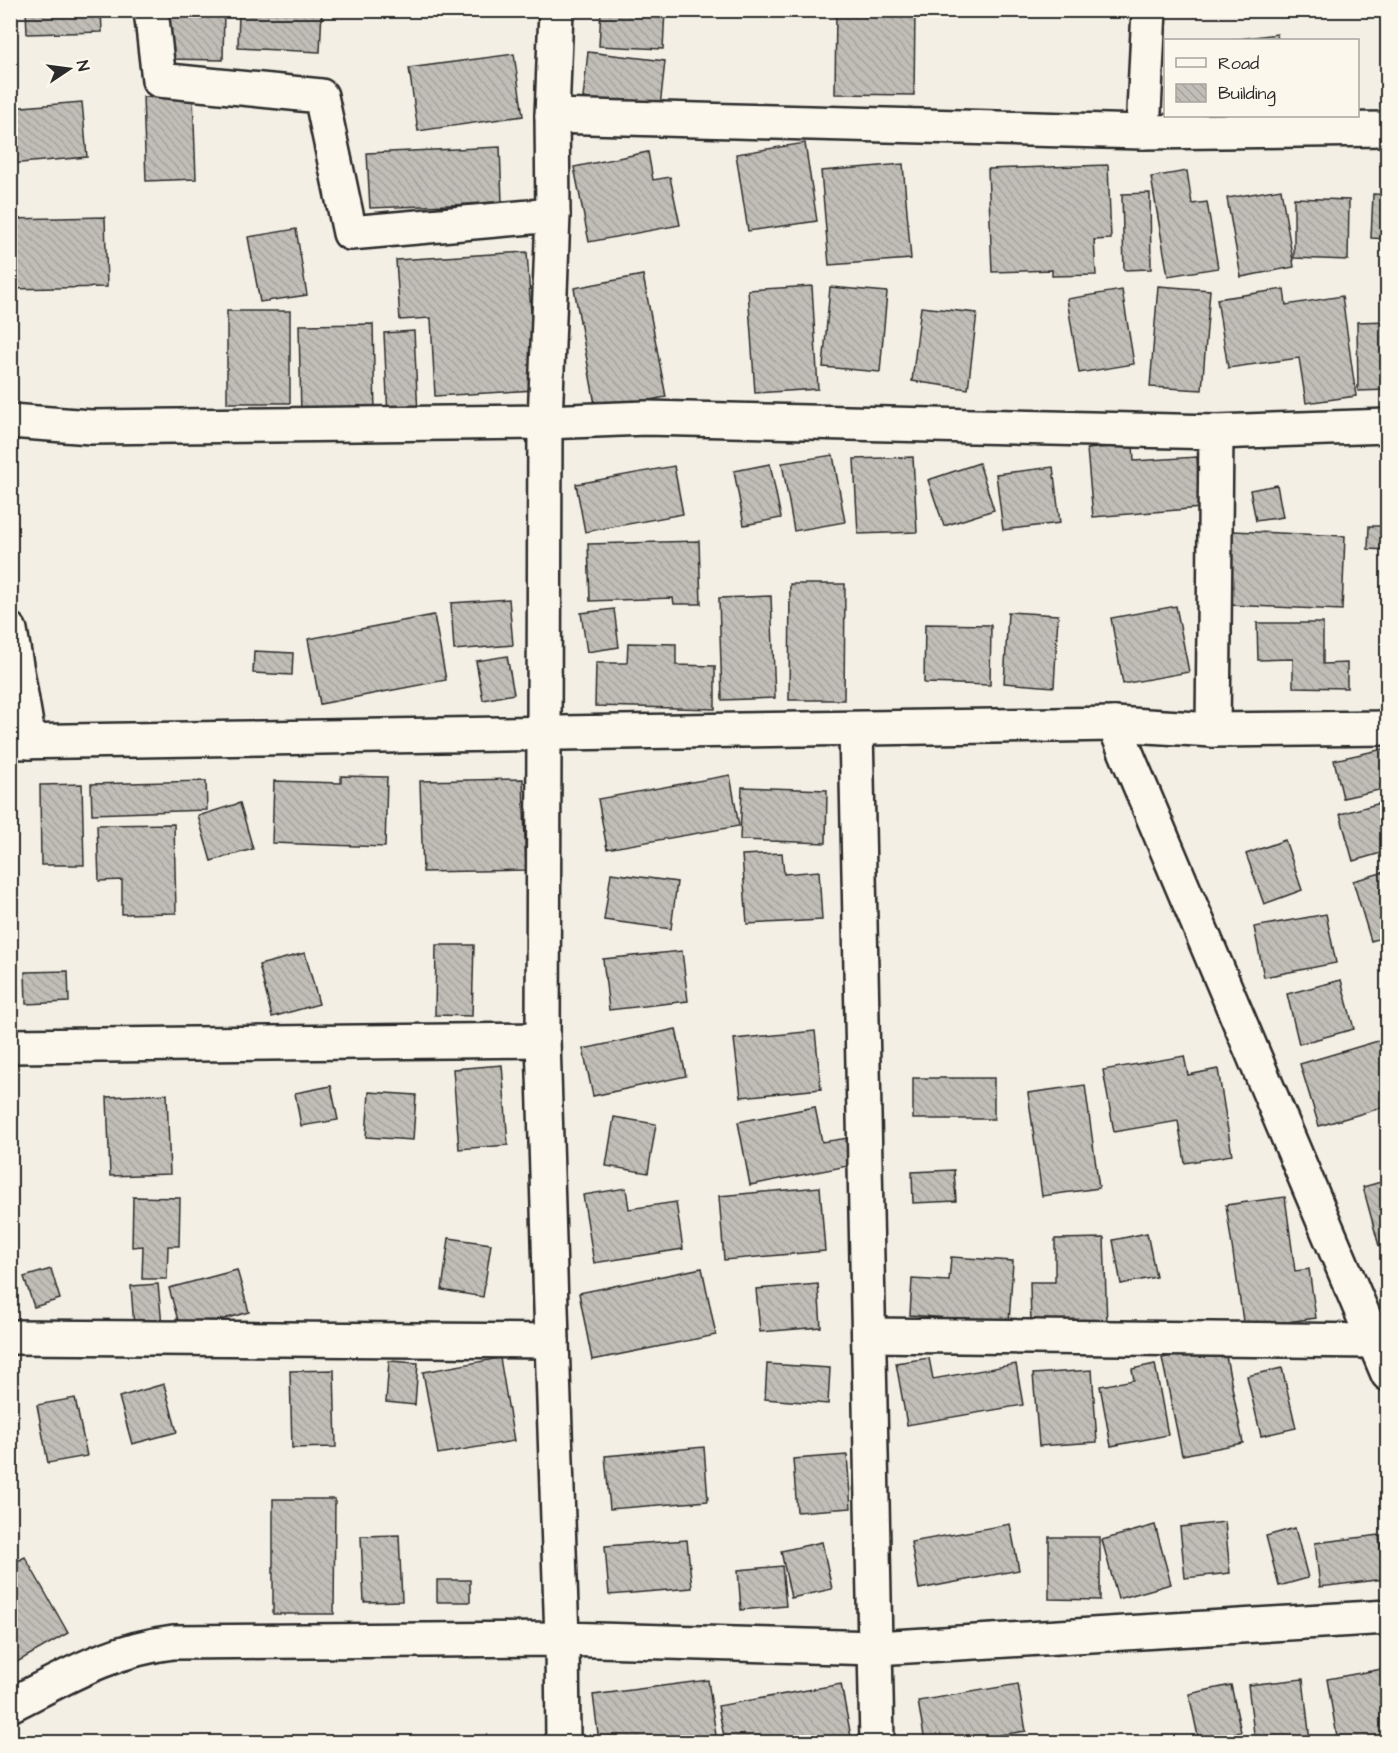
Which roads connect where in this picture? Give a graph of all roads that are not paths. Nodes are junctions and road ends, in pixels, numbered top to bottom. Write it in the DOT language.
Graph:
graph roads {
  1 [pos="151,10"];
  2 [pos="556,10"];
  3 [pos="1149,10"];
  4 [pos="552,116"];
  5 [pos="1388,129"];
  6 [pos="1143,132"];
  7 [pos="553,215"];
  8 [pos="10,421"];
  9 [pos="545,422"];
  10 [pos="1388,426"];
  11 [pos="1216,432"];
  12 [pos="10,630"];
  13 [pos="1114,724"];
  14 [pos="856,729"];
  15 [pos="1388,729"];
  16 [pos="1213,730"];
  17 [pos="545,732"];
  18 [pos="20,742"];
  19 [pos="543,1040"];
  20 [pos="10,1046"];
  21 [pos="869,1335"];
  22 [pos="10,1337"];
  23 [pos="552,1341"];
  24 [pos="1374,1341"];
  25 [pos="1388,1374"];
  26 [pos="1388,1617"];
  27 [pos="562,1640"];
  28 [pos="876,1648"];
  29 [pos="10,1705"];
  30 [pos="563,1743"];
  31 [pos="877,1743"];
  1 -- 7 [label="street"];
  2 -- 4 [label="street"];
  3 -- 6 [label="street"];
  4 -- 6 [label="street"];
  4 -- 7 [label="street"];
  5 -- 6 [label="street"];
  7 -- 9 [label="street"];
  8 -- 9 [label="street"];
  9 -- 11 [label="street"];
  9 -- 17 [label="street"];
  10 -- 11 [label="street"];
  11 -- 16 [label="street"];
  12 -- 18 [label="street"];
  13 -- 14 [label="street"];
  13 -- 16 [label="street"];
  13 -- 24 [label="street"];
  14 -- 17 [label="street"];
  14 -- 21 [label="street"];
  15 -- 16 [label="street"];
  17 -- 18 [label="street"];
  17 -- 19 [label="street"];
  19 -- 20 [label="street"];
  19 -- 23 [label="street"];
  21 -- 24 [label="street"];
  21 -- 28 [label="street"];
  22 -- 23 [label="street"];
  23 -- 27 [label="street"];
  24 -- 25 [label="street"];
  26 -- 28 [label="street"];
  27 -- 28 [label="street"];
  27 -- 29 [label="street"];
  27 -- 30 [label="street"];
  28 -- 31 [label="street"];
}
